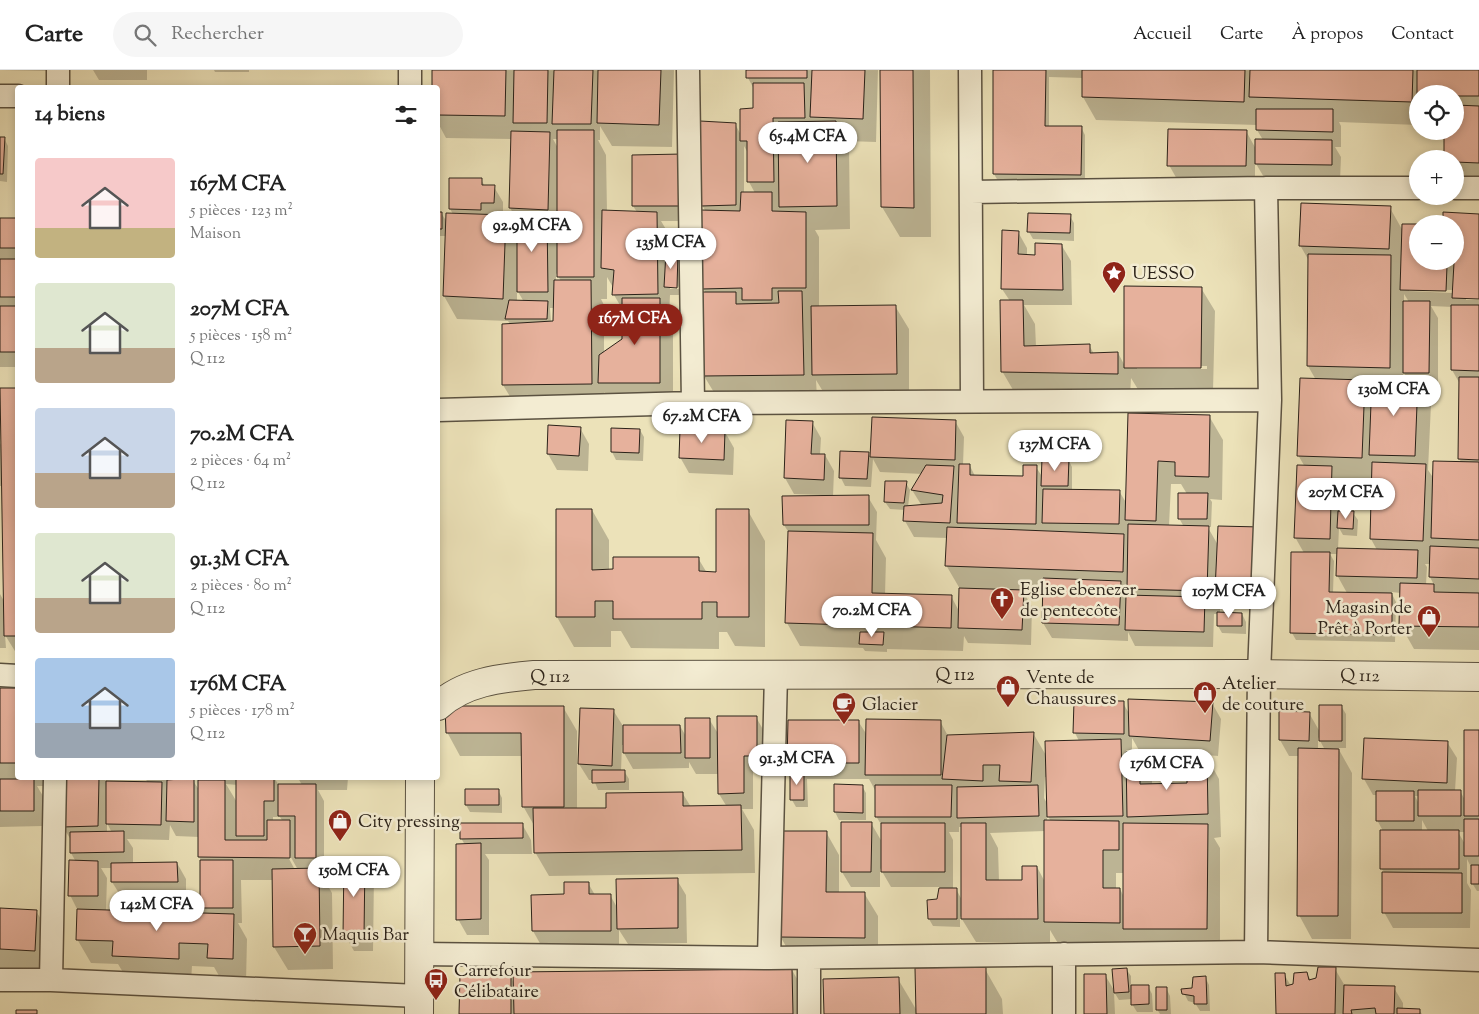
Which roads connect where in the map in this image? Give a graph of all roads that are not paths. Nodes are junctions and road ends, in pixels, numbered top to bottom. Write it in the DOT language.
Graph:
graph roads {
  1 [pos="58,70"];
  2 [pos="410,70"];
  3 [pos="688,70"];
  4 [pos="970,70"];
  5 [pos="58,85"];
  6 [pos="410,85"];
  7 [pos="0,96"];
  8 [pos="15,96"];
  9 [pos="1266,188"];
  10 [pos="1409,188"];
  11 [pos="1464,188"];
  12 [pos="1479,188"];
  13 [pos="971,192"];
  14 [pos="1270,400"];
  15 [pos="972,401"];
  16 [pos="693,404"];
  17 [pos="440,410"];
  18 [pos="776,674"];
  19 [pos="1258,674"];
  20 [pos="0,675"];
  21 [pos="15,676"];
  22 [pos="1479,677"];
  23 [pos="440,705"];
  24 [pos="55,780"];
  25 [pos="420,780"];
  26 [pos="1256,952"];
  27 [pos="419,954"];
  28 [pos="1064,954"];
  29 [pos="769,958"];
  30 [pos="809,958"];
  31 [pos="1479,960"];
  32 [pos="0,980"];
  33 [pos="51,980"];
  34 [pos="419,1005"];
  35 [pos="809,1014"];
  36 [pos="1064,1014"];
  1 -- 5 [label="street"];
  2 -- 6 [label="street"];
  3 -- 16 [label="street"];
  4 -- 13 [label="street"];
  7 -- 8 [label="street"];
  9 -- 10 [label="street"];
  9 -- 13 [label="street"];
  9 -- 14 [label="street"];
  11 -- 12 [label="street"];
  13 -- 15 [label="street"];
  14 -- 15 [label="street"];
  14 -- 19 [label="street"];
  15 -- 16 [label="street"];
  16 -- 17 [label="street"];
  18 -- 19 [label="street, Q 112"];
  18 -- 23 [label="street, Q 112"];
  18 -- 29 [label="street"];
  19 -- 22 [label="street, Q 112"];
  19 -- 26 [label="street"];
  20 -- 21 [label="street"];
  24 -- 33 [label="street"];
  25 -- 27 [label="street"];
  26 -- 28 [label="street"];
  26 -- 31 [label="street"];
  27 -- 29 [label="street"];
  27 -- 34 [label="street"];
  28 -- 30 [label="street"];
  28 -- 36 [label="street"];
  29 -- 30 [label="street"];
  30 -- 35 [label="street"];
  32 -- 33 [label="street"];
  33 -- 34 [label="street"];
}
